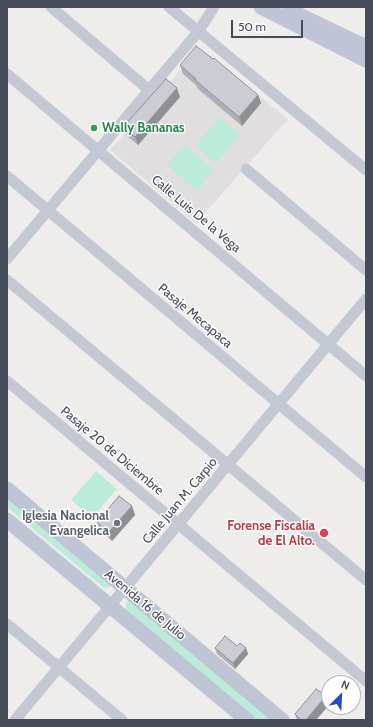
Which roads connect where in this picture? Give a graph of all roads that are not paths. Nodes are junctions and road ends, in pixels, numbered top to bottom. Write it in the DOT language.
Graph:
graph roads {
  1 [pos="51,7"];
  2 [pos="169,7"];
  3 [pos="214,7"];
  4 [pos="261,7"];
  5 [pos="283,7"];
  6 [pos="198,32"];
  7 [pos="364,51"];
  8 [pos="7,74"];
  9 [pos="149,90"];
  10 [pos="99,150"];
  11 [pos="246,169"];
  12 [pos="366,170"];
  13 [pos="7,176"];
  14 [pos="48,209"];
  15 [pos="7,258"];
  16 [pos="366,270"];
  17 [pos="7,280"];
  18 [pos="366,299"];
  19 [pos="328,345"];
  20 [pos="366,376"];
  21 [pos="7,381"];
  22 [pos="279,405"];
  23 [pos="228,464"];
  24 [pos="366,477"];
  25 [pos="7,489"];
  26 [pos="7,520"];
  27 [pos="178,524"];
  28 [pos="366,580"];
  29 [pos="126,589"];
  30 [pos="111,606"];
  31 [pos="7,624"];
  32 [pos="59,668"];
  33 [pos="366,681"];
  34 [pos="15,720"];
  35 [pos="122,720"];
  36 [pos="247,720"];
  37 [pos="282,720"];
  1 -- 9 [label="street"];
  2 -- 6 [label="street"];
  3 -- 6 [label="street"];
  4 -- 7 [label="main road"];
  5 -- 7 [label="main road"];
  6 -- 9 [label="street"];
  6 -- 12 [label="street"];
  8 -- 10 [label="street, Calle Luis De la Vega"];
  9 -- 10 [label="street"];
  10 -- 14 [label="street"];
  10 -- 19 [label="street, Calle Luis De la Vega"];
  11 -- 16 [label="street"];
  13 -- 14 [label="street, Pasaje Mecapaca"];
  14 -- 15 [label="street"];
  14 -- 22 [label="street, Pasaje Mecapaca"];
  17 -- 23 [label="street"];
  18 -- 19 [label="street, Calle Juan M. Carpio"];
  19 -- 20 [label="street, Calle Luis De la Vega"];
  19 -- 22 [label="street, Calle Juan M. Carpio"];
  21 -- 27 [label="street, Pasaje 20 de Diciembre"];
  22 -- 23 [label="street, Calle Juan M. Carpio"];
  22 -- 24 [label="street, Pasaje Mecapaca"];
  23 -- 27 [label="street, Calle Juan M. Carpio"];
  23 -- 28 [label="street"];
  25 -- 29 [label="main road, Avenida 16 de Julio"];
  26 -- 30 [label="main road, Avenida 16 de Julio"];
  27 -- 29 [label="street, Calle Juan M. Carpio"];
  27 -- 33 [label="street, Pasaje 20 de Diciembre"];
  29 -- 30 [label="street, Calle Juan M. Carpio"];
  29 -- 37 [label="main road, Avenida 16 de Julio"];
  30 -- 32 [label="street, Calle Juan M. Carpio"];
  30 -- 36 [label="main road, Avenida 16 de Julio"];
  31 -- 32 [label="street"];
  32 -- 34 [label="street, Calle Juan M. Carpio"];
  32 -- 35 [label="street"];
}
